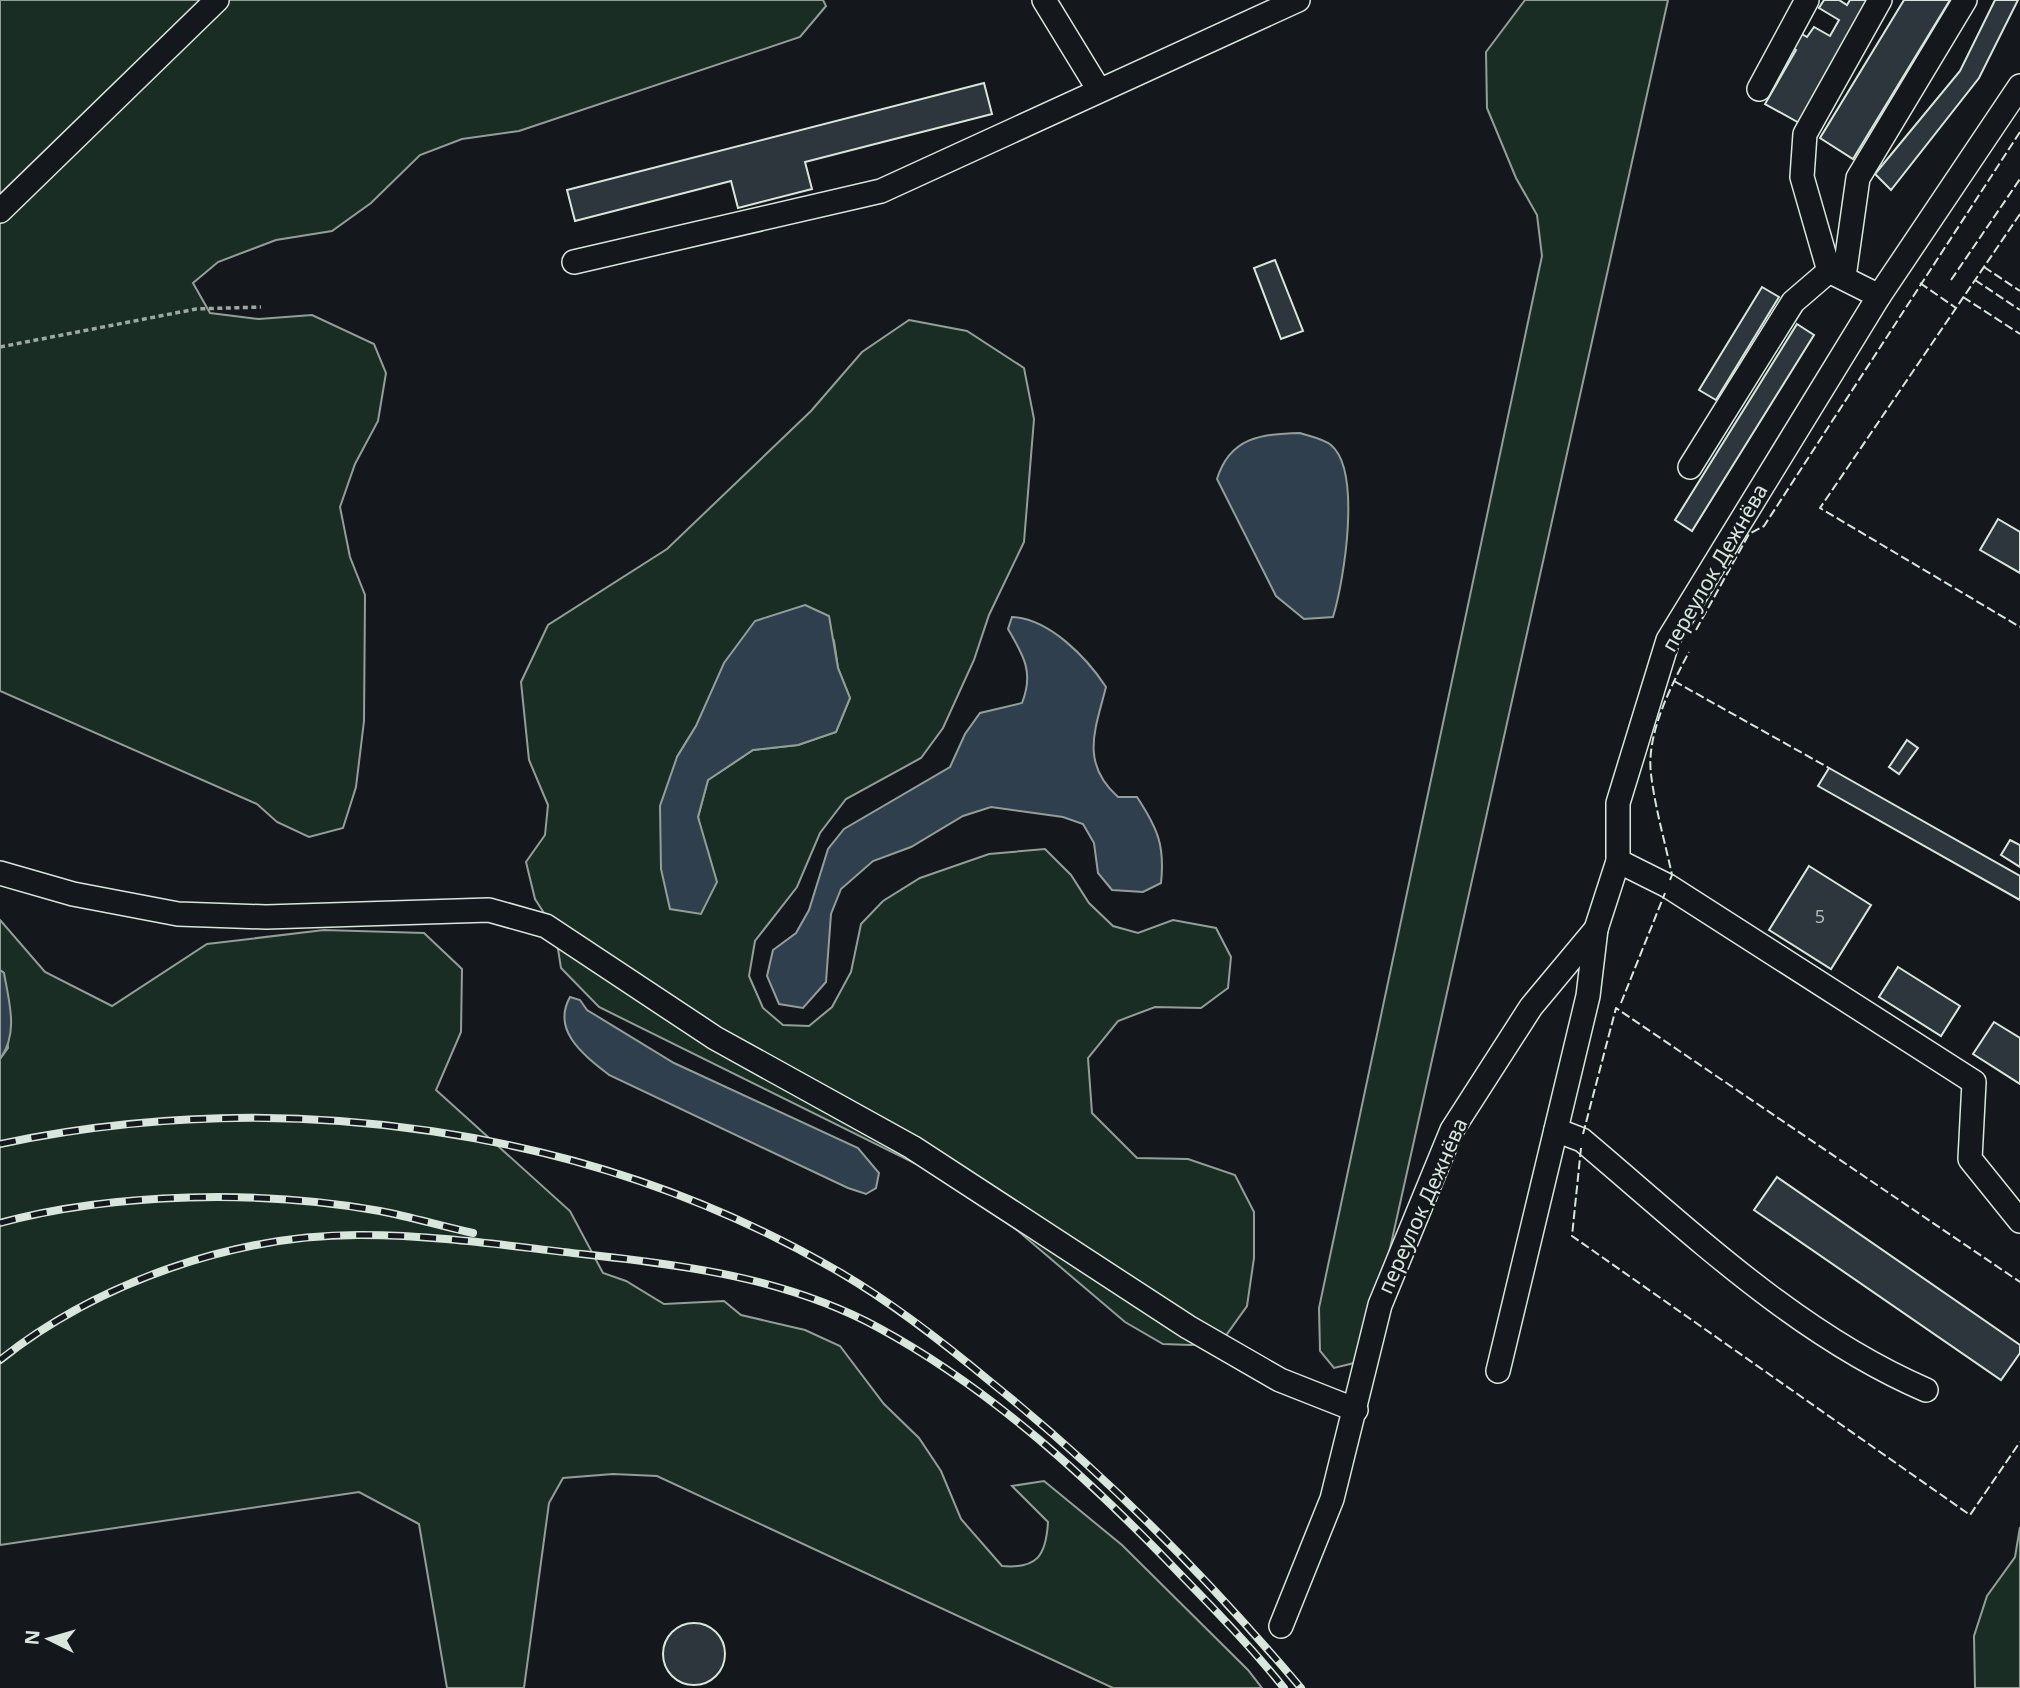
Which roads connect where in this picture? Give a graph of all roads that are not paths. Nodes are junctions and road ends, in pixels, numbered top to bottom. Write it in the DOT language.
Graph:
graph roads {
  1 [pos="216,0"];
  2 [pos="1044,0"];
  3 [pos="1298,0"];
  4 [pos="1807,0"];
  5 [pos="1880,0"];
  6 [pos="1965,0"];
  7 [pos="2020,86"];
  8 [pos="1759,89"];
  9 [pos="1099,90"];
  10 [pos="0,211"];
  11 [pos="574,262"];
  12 [pos="1837,274"];
  13 [pos="1879,296"];
  14 [pos="1690,467"];
  15 [pos="1618,861"];
  16 [pos="0,873"];
  17 [pos="1595,929"];
  18 [pos="1556,1129"];
  19 [pos="2020,1221"];
  20 [pos="1497,1371"];
  21 [pos="1926,1390"];
  22 [pos="1356,1410"];
  23 [pos="1281,1626"];
  1 -- 10 [label="street"];
  2 -- 9 [label="street"];
  3 -- 9 [label="street"];
  4 -- 8 [label="street"];
  5 -- 12 [label="street"];
  6 -- 12 [label="street"];
  7 -- 13 [label="street, переулок Дежнёва"];
  9 -- 11 [label="street"];
  12 -- 13 [label="street"];
  12 -- 14 [label="street"];
  13 -- 15 [label="street, переулок Дежнёва"];
  15 -- 17 [label="street, переулок Дежнёва"];
  15 -- 19 [label="street"];
  16 -- 22 [label="street"];
  17 -- 18 [label="street"];
  17 -- 22 [label="street, переулок Дежнёва"];
  18 -- 20 [label="street"];
  18 -- 21 [label="street"];
  22 -- 23 [label="street, переулок Дежнёва"];
}
